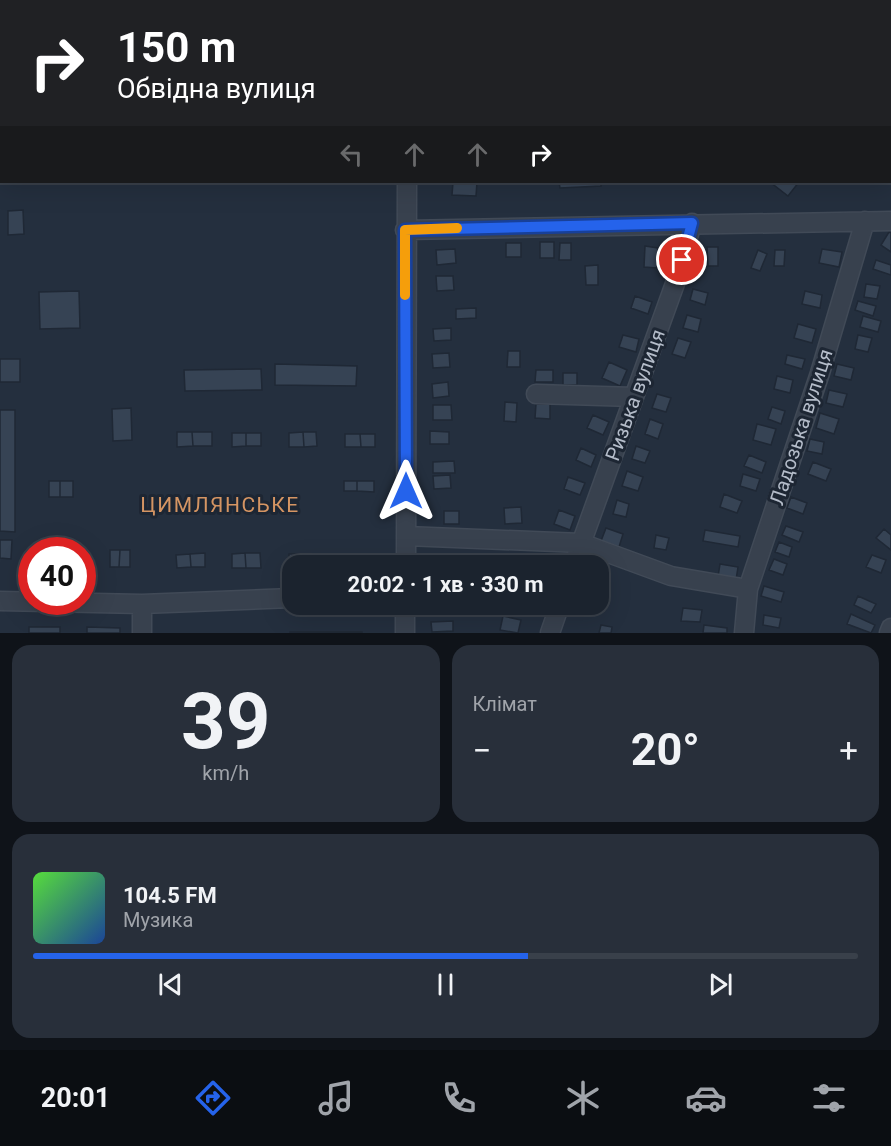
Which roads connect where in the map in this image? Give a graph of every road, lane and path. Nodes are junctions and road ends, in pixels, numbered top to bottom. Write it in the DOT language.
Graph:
graph roads {
  1 [pos="407,183"];
  2 [pos="865,221"];
  3 [pos="891,221"];
  4 [pos="692,223"];
  5 [pos="405,230"];
  6 [pos="536,394"];
  7 [pos="634,397"];
  8 [pos="406,536"];
  9 [pos="581,543"];
  10 [pos="406,555"];
  11 [pos="577,555"];
  12 [pos="748,589"];
  13 [pos="282,598"];
  14 [pos="0,601"];
  15 [pos="142,604"];
  16 [pos="405,615"];
  17 [pos="556,615"];
  18 [pos="891,628"];
  19 [pos="142,633"];
  20 [pos="405,633"];
  21 [pos="550,633"];
  22 [pos="744,633"];
  23 [pos="889,633"];
  1 -- 5 [label="street"];
  2 -- 3 [label="street"];
  2 -- 4 [label="street"];
  2 -- 12 [label="street, Ладозька вулиця"];
  4 -- 5 [label="street"];
  4 -- 7 [label="street, Ризька вулиця"];
  5 -- 8 [label="street"];
  6 -- 7 [label="street"];
  7 -- 9 [label="street, Ризька вулиця"];
  8 -- 9 [label="street"];
  8 -- 10 [label="street"];
  9 -- 11 [label="street, Ризька вулиця"];
  9 -- 12 [label="street"];
  12 -- 22 [label="street, Ладозька вулиця"];
  13 -- 15 [label="street"];
  14 -- 15 [label="street"];
  15 -- 19 [label="street"];
  16 -- 20 [label="street"];
  17 -- 21 [label="street"];
  18 -- 23 [label="street"];
}
